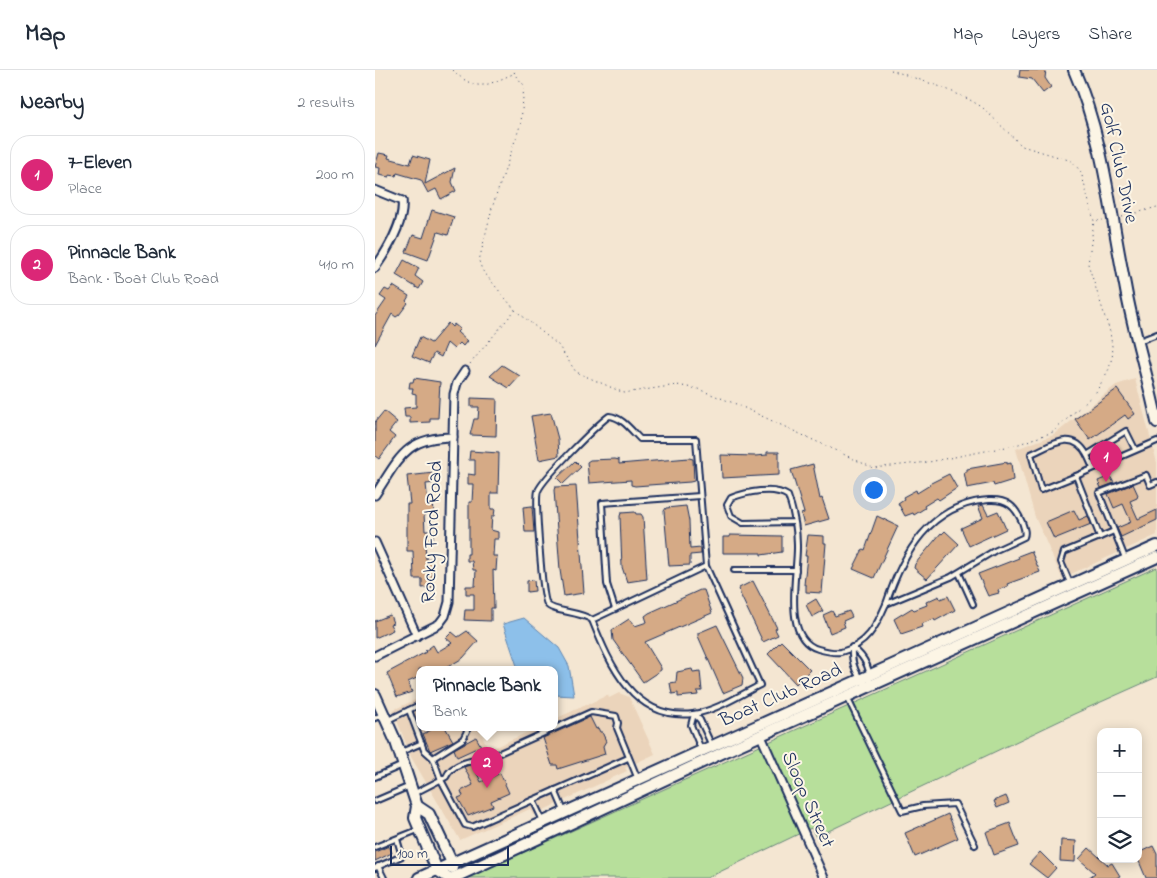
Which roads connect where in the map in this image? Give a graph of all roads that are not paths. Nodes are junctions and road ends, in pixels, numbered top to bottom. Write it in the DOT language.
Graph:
graph roads {
  1 [pos="1074,70"];
  2 [pos="375,190"];
  3 [pos="411,198"];
  4 [pos="402,201"];
  5 [pos="375,268"];
  6 [pos="1157,334"];
  7 [pos="1137,342"];
  8 [pos="465,371"];
  9 [pos="1156,412"];
  10 [pos="1157,422"];
  11 [pos="453,438"];
  12 [pos="1157,441"];
  13 [pos="1135,450"];
  14 [pos="1087,455"];
  15 [pos="1093,468"];
  16 [pos="1076,476"];
  17 [pos="1157,482"];
  18 [pos="375,495"];
  19 [pos="701,496"];
  20 [pos="793,522"];
  21 [pos="1114,531"];
  22 [pos="1100,537"];
  23 [pos="375,542"];
  24 [pos="1157,546"];
  25 [pos="1157,557"];
  26 [pos="1125,560"];
  27 [pos="706,566"];
  28 [pos="735,570"];
  29 [pos="797,570"];
  30 [pos="959,573"];
  31 [pos="1071,585"];
  32 [pos="886,604"];
  33 [pos="973,604"];
  34 [pos="615,609"];
  35 [pos="592,620"];
  36 [pos="417,636"];
  37 [pos="852,647"];
  38 [pos="375,656"];
  39 [pos="871,675"];
  40 [pos="860,680"];
  41 [pos="869,687"];
  42 [pos="375,695"];
  43 [pos="847,697"];
  44 [pos="416,706"];
  45 [pos="409,710"];
  46 [pos="694,714"];
  47 [pos="382,718"];
  48 [pos="558,727"];
  49 [pos="416,728"];
  50 [pos="417,731"];
  51 [pos="467,731"];
  52 [pos="549,731"];
  53 [pos="761,736"];
  54 [pos="422,743"];
  55 [pos="712,746"];
  56 [pos="702,751"];
  57 [pos="399,752"];
  58 [pos="433,758"];
  59 [pos="629,758"];
  60 [pos="709,759"];
  61 [pos="403,765"];
  62 [pos="375,777"];
  63 [pos="638,779"];
  64 [pos="441,780"];
  65 [pos="412,790"];
  66 [pos="555,790"];
  67 [pos="533,800"];
  68 [pos="375,801"];
  69 [pos="417,806"];
  70 [pos="564,812"];
  71 [pos="543,821"];
  72 [pos="420,829"];
  73 [pos="397,839"];
  74 [pos="975,845"];
  75 [pos="375,847"];
  76 [pos="452,863"];
  77 [pos="377,867"];
  78 [pos="437,870"];
  79 [pos="384,878"];
  80 [pos="419,878"];
  81 [pos="451,878"];
  82 [pos="824,878"];
  1 -- 7 [label="main road, Golf Club Drive"];
  2 -- 4 [label="street"];
  3 -- 4 [label="street"];
  4 -- 5 [label="street"];
  6 -- 7 [label="lane"];
  7 -- 9 [label="main road, Golf Club Drive"];
  8 -- 11 [label="street, Rocky Ford Road"];
  9 -- 10 [label="main road, Golf Club Drive"];
  11 -- 18 [label="street"];
  11 -- 36 [label="street, Rocky Ford Road"];
  12 -- 13 [label="lane"];
  13 -- 14 [label="lane"];
  13 -- 15 [label="lane"];
  14 -- 15 [label="lane"];
  14 -- 16 [label="lane"];
  15 -- 16 [label="lane"];
  16 -- 22 [label="lane"];
  17 -- 21 [label="lane"];
  19 -- 27 [label="lane"];
  19 -- 34 [label="lane"];
  19 -- 35 [label="lane"];
  20 -- 20 [label="lane"];
  20 -- 29 [label="lane"];
  21 -- 22 [label="lane"];
  21 -- 26 [label="lane"];
  22 -- 31 [label="lane"];
  23 -- 36 [label="street"];
  24 -- 26 [label="main road, Boat Club Road"];
  25 -- 41 [label="main road, Boat Club Road"];
  26 -- 31 [label="main road, Boat Club Road"];
  27 -- 34 [label="lane"];
  27 -- 46 [label="lane"];
  28 -- 29 [label="lane"];
  29 -- 37 [label="lane"];
  30 -- 32 [label="lane"];
  30 -- 32 [label="lane"];
  30 -- 33 [label="lane"];
  31 -- 39 [label="main road, Boat Club Road"];
  32 -- 37 [label="lane"];
  34 -- 35 [label="lane"];
  35 -- 46 [label="lane"];
  36 -- 38 [label="street, Rocky Ford Road"];
  37 -- 39 [label="lane"];
  37 -- 40 [label="lane"];
  39 -- 40 [label="main road, Boat Club Road"];
  39 -- 41 [label="lane"];
  40 -- 41 [label="lane"];
  40 -- 55 [label="main road, Boat Club Road"];
  41 -- 43 [label="main road, Boat Club Road"];
  42 -- 47 [label="main road"];
  43 -- 53 [label="main road, Boat Club Road"];
  43 -- 74 [label="lane"];
  44 -- 45 [label="lane"];
  45 -- 47 [label="lane"];
  45 -- 49 [label="lane"];
  46 -- 55 [label="lane"];
  46 -- 56 [label="lane"];
  47 -- 57 [label="main road"];
  48 -- 59 [label="lane"];
  50 -- 54 [label="lane"];
  51 -- 58 [label="lane"];
  52 -- 64 [label="lane"];
  53 -- 60 [label="main road, Boat Club Road"];
  53 -- 82 [label="street, Sloop Street"];
  54 -- 57 [label="lane"];
  54 -- 58 [label="lane"];
  55 -- 56 [label="main road, Boat Club Road"];
  55 -- 60 [label="lane"];
  56 -- 60 [label="lane"];
  56 -- 63 [label="main road, Boat Club Road"];
  57 -- 61 [label="main road"];
  58 -- 64 [label="lane"];
  59 -- 63 [label="lane"];
  59 -- 66 [label="lane"];
  60 -- 81 [label="main road, Boat Club Road"];
  61 -- 62 [label="lane"];
  61 -- 65 [label="main road"];
  63 -- 70 [label="main road, Boat Club Road"];
  64 -- 65 [label="lane"];
  64 -- 67 [label="lane"];
  65 -- 68 [label="lane"];
  65 -- 69 [label="main road"];
  66 -- 67 [label="lane"];
  66 -- 70 [label="lane"];
  67 -- 71 [label="lane"];
  69 -- 72 [label="main road"];
  69 -- 76 [label="main road"];
  70 -- 71 [label="main road, Boat Club Road"];
  71 -- 76 [label="main road, Boat Club Road"];
  72 -- 73 [label="lane"];
  72 -- 78 [label="main road"];
  73 -- 75 [label="lane"];
  73 -- 77 [label="lane"];
  76 -- 78 [label="main road, Boat Club Road"];
  76 -- 81 [label="main road"];
  77 -- 79 [label="lane"];
  78 -- 80 [label="main road, Boat Club Road"];
  78 -- 81 [label="main road"];
}
